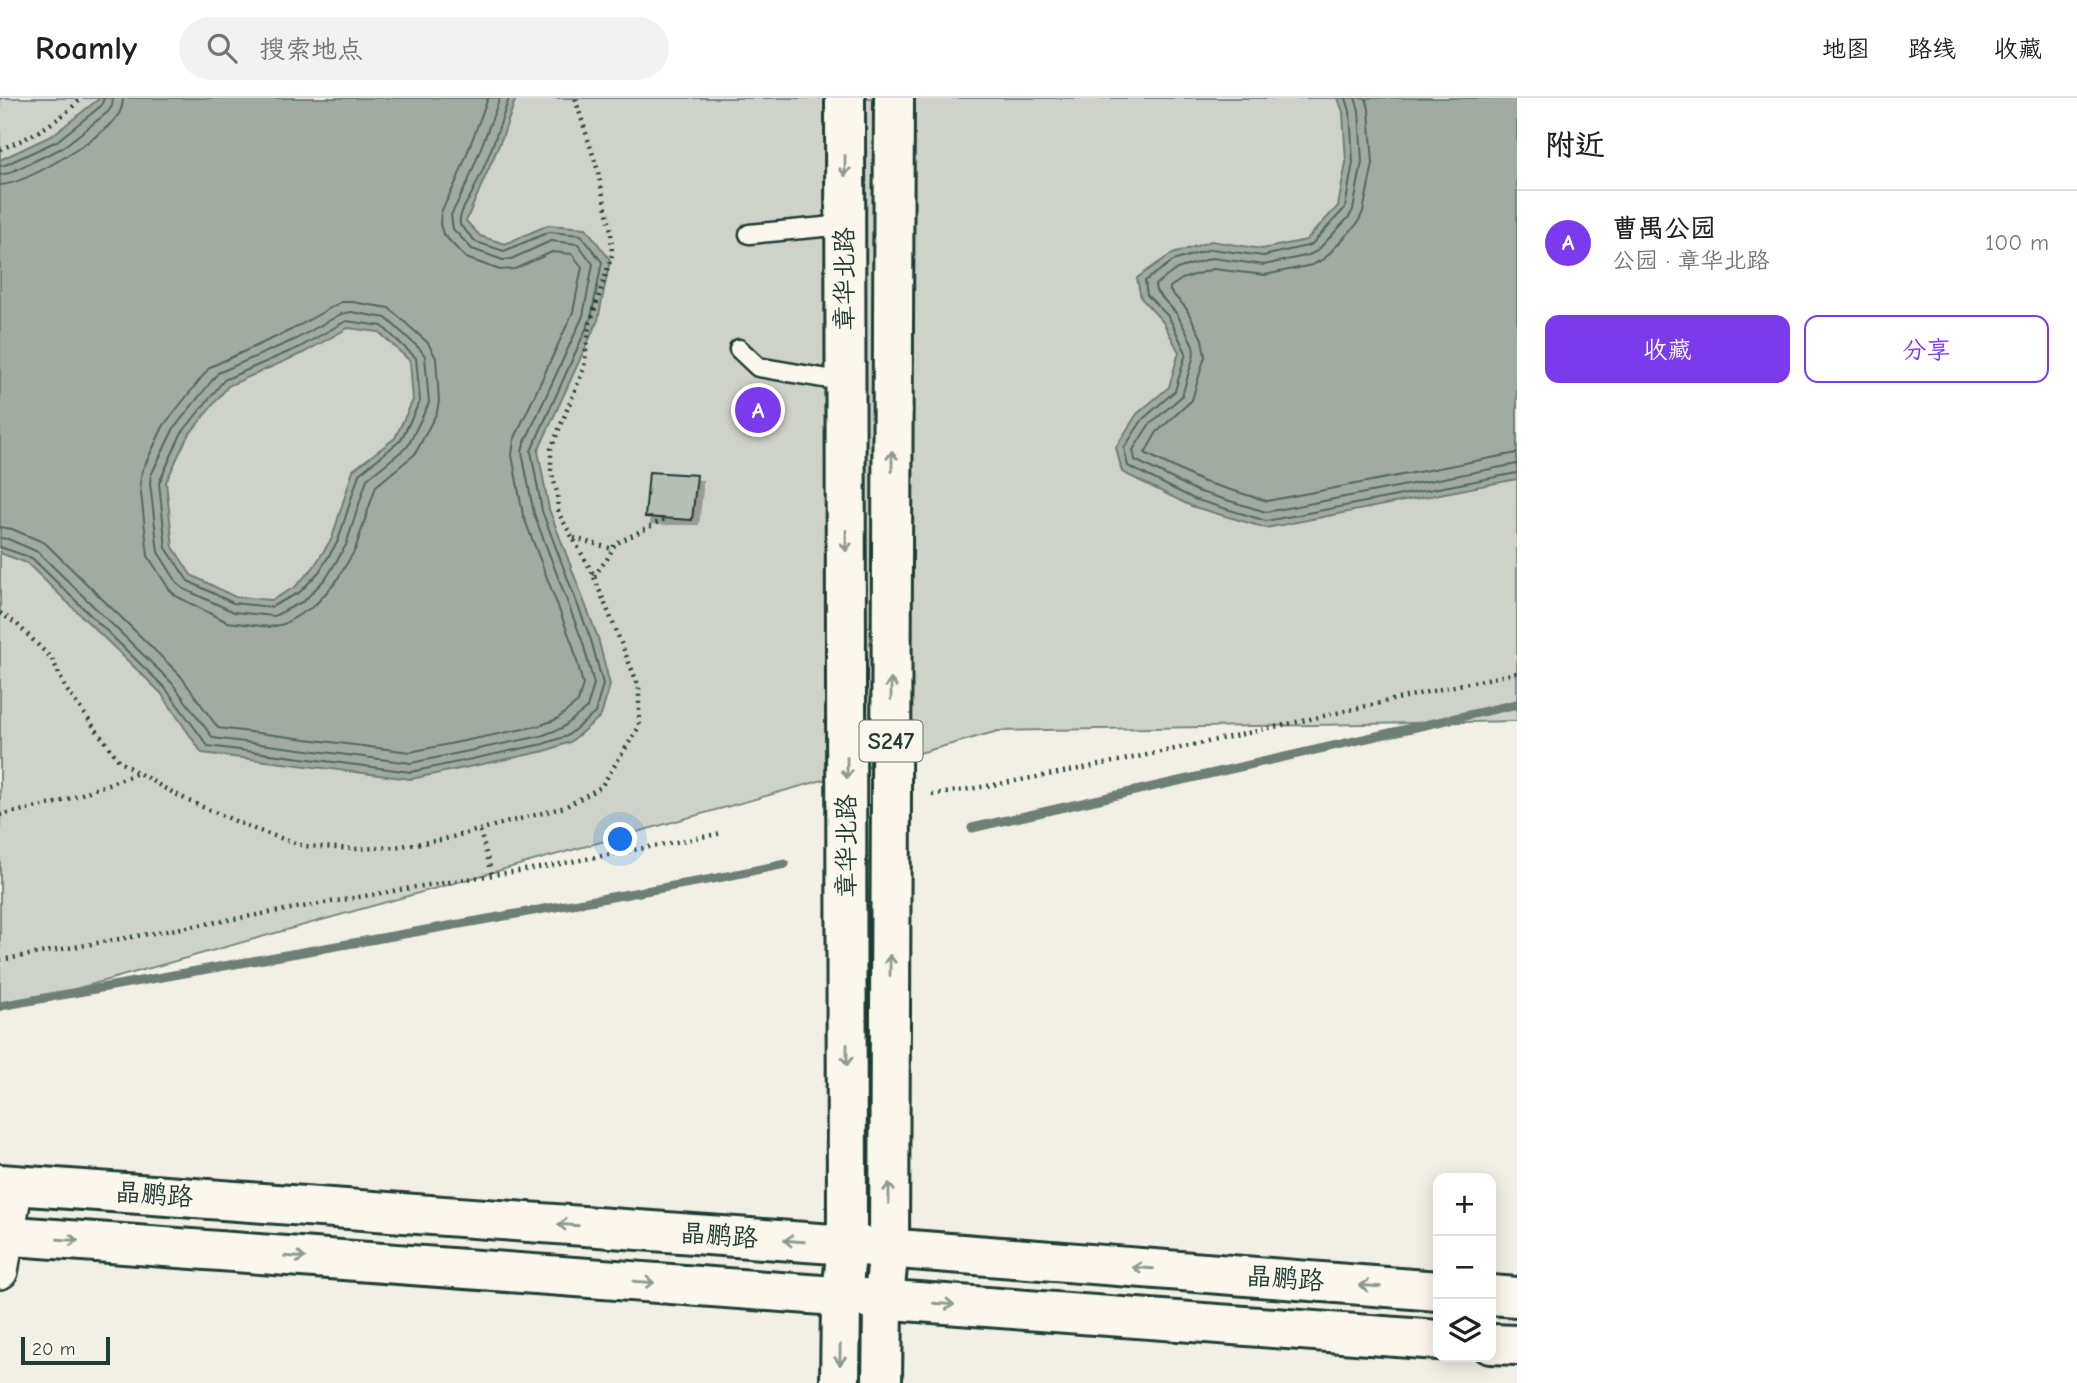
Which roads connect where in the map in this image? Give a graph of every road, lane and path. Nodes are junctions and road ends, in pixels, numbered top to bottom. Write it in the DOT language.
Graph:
graph roads {
  1 [pos="82,98"];
  2 [pos="576,98"];
  3 [pos="845,98"];
  4 [pos="894,98"];
  5 [pos="0,149"];
  6 [pos="845,225"];
  7 [pos="749,234"];
  8 [pos="739,349"];
  9 [pos="846,382"];
  10 [pos="667,518"];
  11 [pos="574,538"];
  12 [pos="612,549"];
  13 [pos="594,576"];
  14 [pos="0,613"];
  15 [pos="1517,673"];
  16 [pos="138,773"];
  17 [pos="932,795"];
  18 [pos="0,815"];
  19 [pos="480,831"];
  20 [pos="723,834"];
  21 [pos="492,875"];
  22 [pos="0,960"];
  23 [pos="8,1184"];
  24 [pos="847,1245"];
  25 [pos="2,1247"];
  26 [pos="889,1248"];
  27 [pos="1433,1291"];
  28 [pos="1496,1295"];
  29 [pos="842,1296"];
  30 [pos="1517,1297"];
  31 [pos="884,1300"];
  32 [pos="1433,1340"];
  33 [pos="1496,1344"];
  34 [pos="1517,1346"];
  35 [pos="840,1383"];
  36 [pos="882,1383"];
  1 -- 5 [label="path"];
  2 -- 11 [label="path"];
  3 -- 6 [label="main road, 章华北路 / S247, one-way"];
  26 -- 4 [label="main road, 章华北路 / S247, one-way"];
  6 -- 7 [label="lane"];
  6 -- 9 [label="main road, 章华北路 / S247"];
  8 -- 9 [label="lane"];
  9 -- 24 [label="main road, 章华北路 / S247, one-way"];
  10 -- 12 [label="path"];
  11 -- 12 [label="path"];
  11 -- 13 [label="path"];
  12 -- 13 [label="path"];
  13 -- 19 [label="path"];
  14 -- 16 [label="path"];
  15 -- 17 [label="path"];
  16 -- 18 [label="path"];
  16 -- 19 [label="path"];
  19 -- 21 [label="path"];
  20 -- 21 [label="path"];
  21 -- 22 [label="path"];
  24 -- 23 [label="main road, 晶鹏路, one-way"];
  23 -- 25 [label="street"];
  24 -- 26 [label="main road, 晶鹏路"];
  24 -- 29 [label="main road, 章华北路 / S247"];
  25 -- 29 [label="main road, 晶鹏路, one-way"];
  27 -- 26 [label="main road, 晶鹏路, one-way"];
  26 -- 31 [label="main road, 章华北路 / S247"];
  28 -- 30 [label="main road"];
  29 -- 31 [label="main road, 晶鹏路"];
  29 -- 35 [label="main road, 章华北路 / S247, one-way"];
  31 -- 32 [label="main road, 晶鹏路, one-way"];
  31 -- 36 [label="main road, 章华北路 / S247"];
  33 -- 34 [label="main road"];
}
